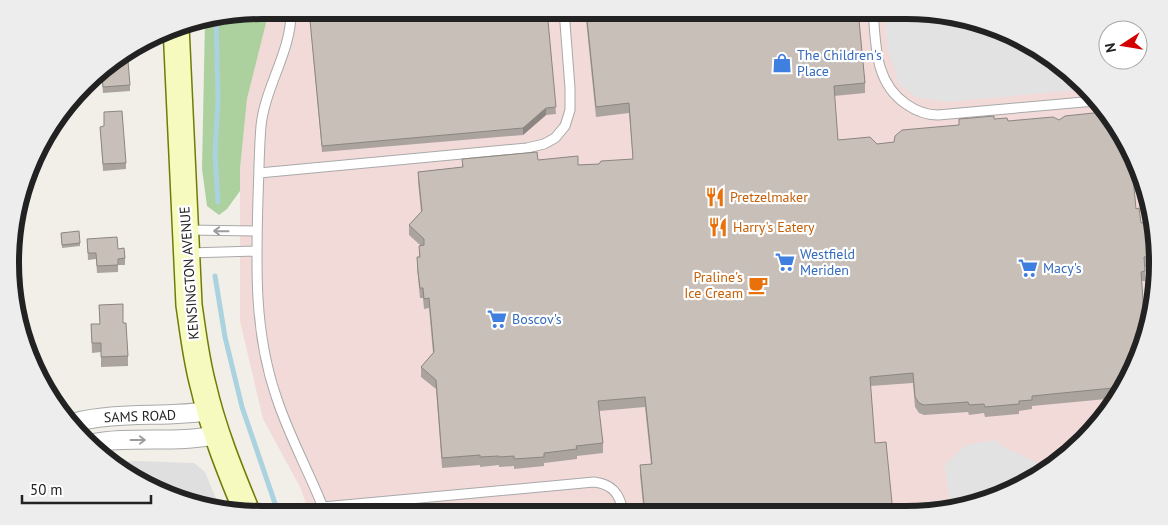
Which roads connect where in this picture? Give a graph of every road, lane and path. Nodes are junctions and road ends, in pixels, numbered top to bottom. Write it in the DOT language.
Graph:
graph roads {
  1 [pos="290,19"];
  2 [pos="565,19"];
  3 [pos="874,19"];
  4 [pos="176,35"];
  5 [pos="1089,102"];
  6 [pos="259,173"];
  7 [pos="257,231"];
  8 [pos="186,241"];
  9 [pos="256,251"];
  10 [pos="209,411"];
  11 [pos="78,421"];
  12 [pos="217,435"];
  13 [pos="99,443"];
  14 [pos="385,502"];
  15 [pos="246,506"];
  16 [pos="323,506"];
  17 [pos="358,506"];
  18 [pos="385,506"];
  19 [pos="622,506"];
  1 -- 6 [label="lane"];
  2 -- 6 [label="lane"];
  3 -- 5 [label="lane"];
  4 -- 8 [label="main road, KENSINGTON AVENUE"];
  6 -- 7 [label="lane"];
  7 -- 8 [label="lane, one-way"];
  7 -- 9 [label="lane"];
  8 -- 9 [label="lane"];
  8 -- 10 [label="main road, KENSINGTON AVENUE"];
  9 -- 16 [label="lane"];
  10 -- 11 [label="street, SAMS ROAD"];
  10 -- 12 [label="main road, KENSINGTON AVENUE"];
  13 -- 12 [label="street, SAMS ROAD, one-way"];
  12 -- 15 [label="main road, KENSINGTON AVENUE"];
  14 -- 17 [label="lane"];
  14 -- 18 [label="lane"];
  14 -- 19 [label="lane"];
}
